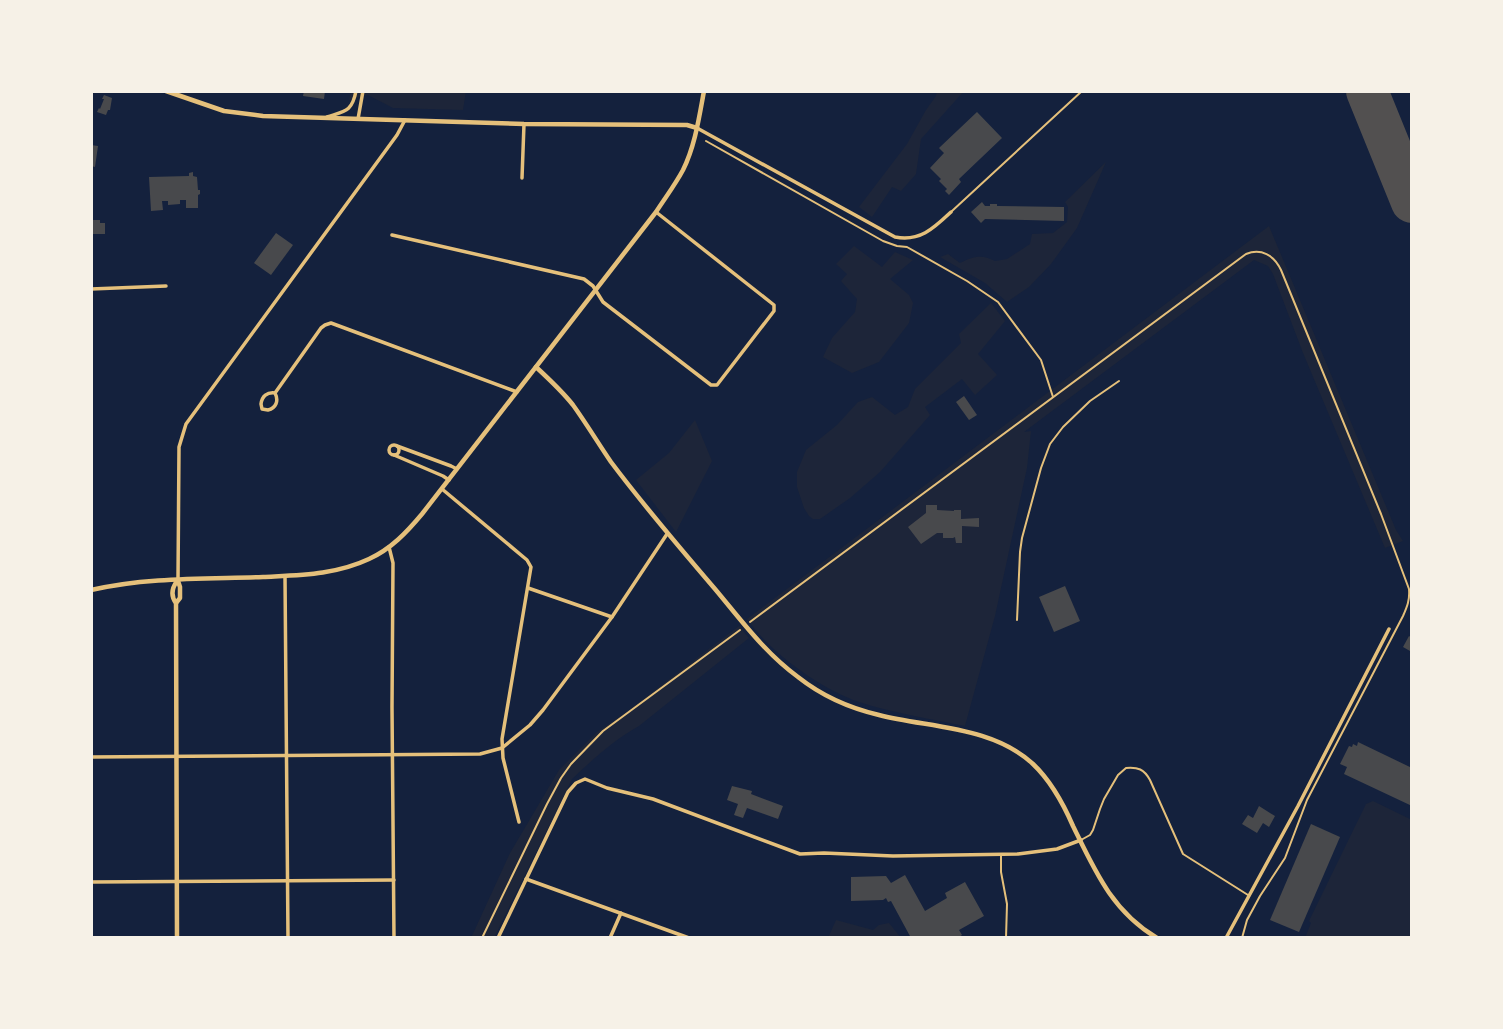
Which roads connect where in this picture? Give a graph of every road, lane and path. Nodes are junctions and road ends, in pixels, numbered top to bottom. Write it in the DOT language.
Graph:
graph roads {
  1 [pos="166,91"];
  2 [pos="356,91"];
  3 [pos="363,91"];
  4 [pos="704,91"];
  5 [pos="1082,91"];
  6 [pos="326,118"];
  7 [pos="358,119"];
  8 [pos="405,120"];
  9 [pos="524,124"];
  10 [pos="697,128"];
  11 [pos="706,141"];
  12 [pos="522,178"];
  13 [pos="656,212"];
  14 [pos="951,212"];
  15 [pos="392,235"];
  16 [pos="166,286"];
  17 [pos="91,289"];
  18 [pos="595,290"];
  19 [pos="536,367"];
  20 [pos="1119,381"];
  21 [pos="517,392"];
  22 [pos="275,393"];
  23 [pos="1053,398"];
  24 [pos="397,446"];
  25 [pos="394,455"];
  26 [pos="457,469"];
  27 [pos="449,480"];
  28 [pos="442,489"];
  29 [pos="668,533"];
  30 [pos="389,547"];
  31 [pos="285,576"];
  32 [pos="178,580"];
  33 [pos="528,588"];
  34 [pos="91,590"];
  35 [pos="612,617"];
  36 [pos="1017,620"];
  37 [pos="750,622"];
  38 [pos="1389,629"];
  39 [pos="739,631"];
  40 [pos="502,748"];
  41 [pos="287,755"];
  42 [pos="392,755"];
  43 [pos="177,756"];
  44 [pos="91,757"];
  45 [pos="519,822"];
  46 [pos="1081,840"];
  47 [pos="1001,855"];
  48 [pos="526,879"];
  49 [pos="394,880"];
  50 [pos="176,882"];
  51 [pos="288,882"];
  52 [pos="91,883"];
  53 [pos="1249,895"];
  54 [pos="621,914"];
  55 [pos="177,938"];
  56 [pos="288,938"];
  57 [pos="394,938"];
  58 [pos="482,938"];
  59 [pos="498,938"];
  60 [pos="610,938"];
  61 [pos="689,938"];
  62 [pos="1006,938"];
  63 [pos="1157,938"];
  64 [pos="1226,938"];
  65 [pos="1242,938"];
  1 -- 6 [label="street"];
  2 -- 6 [label="street"];
  3 -- 7 [label="street"];
  4 -- 10 [label="street"];
  5 -- 14 [label="lane"];
  6 -- 7 [label="street"];
  7 -- 8 [label="street"];
  8 -- 9 [label="street"];
  8 -- 32 [label="street"];
  9 -- 10 [label="street"];
  9 -- 12 [label="street"];
  10 -- 13 [label="street"];
  10 -- 14 [label="street"];
  11 -- 23 [label="path"];
  13 -- 18 [label="street"];
  13 -- 18 [label="street"];
  15 -- 18 [label="street"];
  16 -- 17 [label="street"];
  18 -- 19 [label="street"];
  19 -- 21 [label="street"];
  19 -- 29 [label="street"];
  20 -- 36 [label="lane"];
  21 -- 22 [label="street"];
  21 -- 26 [label="street"];
  22 -- 22 [label="street"];
  23 -- 37 [label="path"];
  23 -- 65 [label="path"];
  24 -- 25 [label="street"];
  24 -- 25 [label="street"];
  24 -- 26 [label="street"];
  25 -- 27 [label="street"];
  26 -- 27 [label="street"];
  27 -- 28 [label="street"];
  28 -- 30 [label="street"];
  28 -- 33 [label="street"];
  29 -- 35 [label="street"];
  29 -- 46 [label="street"];
  30 -- 31 [label="street"];
  30 -- 42 [label="street"];
  31 -- 32 [label="street"];
  31 -- 41 [label="street"];
  32 -- 34 [label="street"];
  32 -- 43 [label="street"];
  33 -- 35 [label="street"];
  33 -- 40 [label="street"];
  35 -- 40 [label="street"];
  38 -- 53 [label="street"];
  39 -- 58 [label="path"];
  40 -- 42 [label="street"];
  40 -- 45 [label="street"];
  41 -- 42 [label="street"];
  41 -- 43 [label="street"];
  41 -- 51 [label="street"];
  42 -- 49 [label="street"];
  43 -- 44 [label="street"];
  43 -- 50 [label="street"];
  46 -- 47 [label="street"];
  46 -- 53 [label="lane"];
  46 -- 63 [label="street"];
  47 -- 48 [label="street"];
  47 -- 62 [label="lane"];
  48 -- 54 [label="street"];
  48 -- 59 [label="street"];
  49 -- 51 [label="street"];
  49 -- 57 [label="street"];
  50 -- 51 [label="street"];
  50 -- 52 [label="street"];
  50 -- 55 [label="street"];
  51 -- 56 [label="street"];
  53 -- 64 [label="street"];
  54 -- 60 [label="street"];
  54 -- 61 [label="street"];
}
